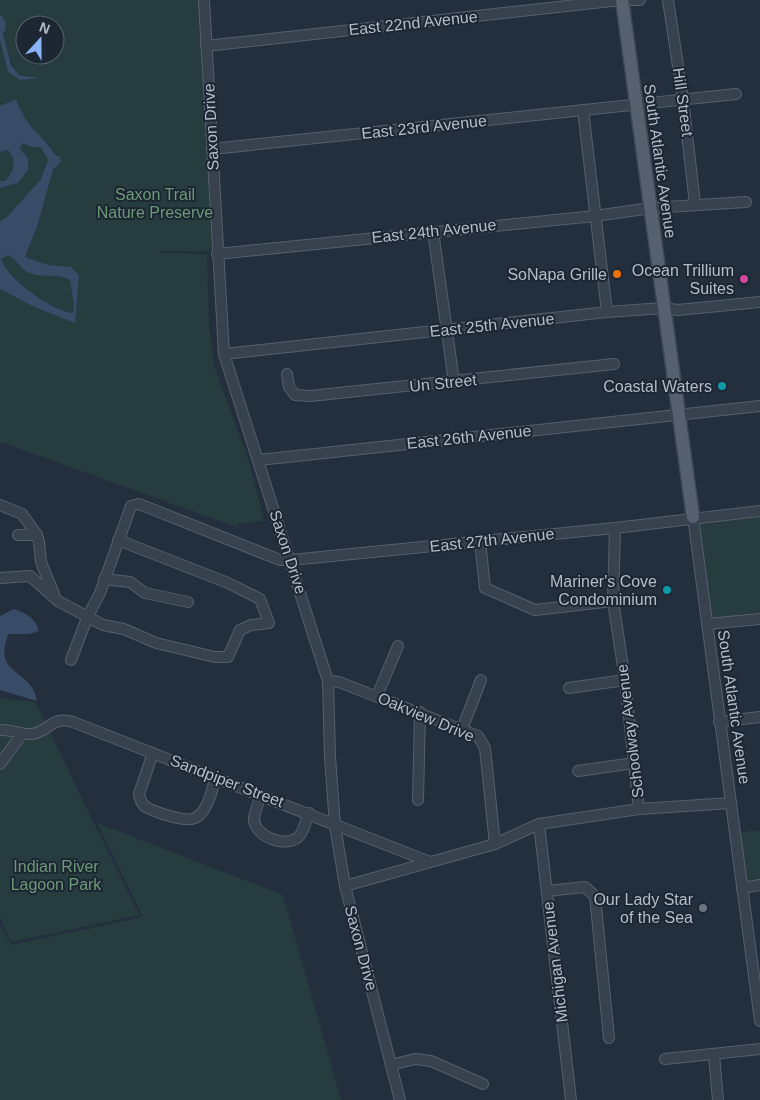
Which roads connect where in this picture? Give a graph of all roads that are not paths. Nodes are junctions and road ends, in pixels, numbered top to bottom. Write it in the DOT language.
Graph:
graph roads {
  1 [pos="204,0"];
  2 [pos="622,0"];
  3 [pos="640,0"];
  4 [pos="668,0"];
  5 [pos="206,46"];
  6 [pos="736,94"];
  7 [pos="683,99"];
  8 [pos="636,104"];
  9 [pos="583,110"];
  10 [pos="212,148"];
  11 [pos="746,202"];
  12 [pos="695,204"];
  13 [pos="651,208"];
  14 [pos="595,216"];
  15 [pos="433,231"];
  16 [pos="217,254"];
  17 [pos="760,302"];
  18 [pos="663,308"];
  19 [pos="607,312"];
  20 [pos="447,330"];
  21 [pos="224,354"];
  22 [pos="614,364"];
  23 [pos="287,374"];
  24 [pos="454,382"];
  25 [pos="760,406"];
  26 [pos="679,415"];
  27 [pos="259,460"];
  28 [pos="0,505"];
  29 [pos="760,511"];
  30 [pos="693,517"];
  31 [pos="615,528"];
  32 [pos="18,535"];
  33 [pos="37,535"];
  34 [pos="118,540"];
  35 [pos="480,541"];
  36 [pos="291,560"];
  37 [pos="0,578"];
  38 [pos="104,579"];
  39 [pos="58,601"];
  40 [pos="613,601"];
  41 [pos="188,602"];
  42 [pos="87,618"];
  43 [pos="760,619"];
  44 [pos="707,624"];
  45 [pos="398,646"];
  46 [pos="71,660"];
  47 [pos="481,680"];
  48 [pos="625,680"];
  49 [pos="328,681"];
  50 [pos="569,688"];
  51 [pos="377,696"];
  52 [pos="420,712"];
  53 [pos="760,717"];
  54 [pos="719,722"];
  55 [pos="462,729"];
  56 [pos="0,730"];
  57 [pos="22,734"];
  58 [pos="152,753"];
  59 [pos="634,763"];
  60 [pos="0,764"];
  61 [pos="578,771"];
  62 [pos="216,777"];
  63 [pos="262,795"];
  64 [pos="418,800"];
  65 [pos="731,803"];
  66 [pos="639,809"];
  67 [pos="309,813"];
  68 [pos="539,824"];
  69 [pos="335,826"];
  70 [pos="495,844"];
  71 [pos="430,862"];
  72 [pos="760,885"];
  73 [pos="345,886"];
  74 [pos="742,888"];
  75 [pos="547,891"];
  76 [pos="760,1021"];
  77 [pos="608,1038"];
  78 [pos="760,1049"];
  79 [pos="714,1055"];
  80 [pos="665,1059"];
  81 [pos="391,1064"];
  82 [pos="483,1084"];
  83 [pos="400,1100"];
  84 [pos="571,1100"];
  85 [pos="718,1100"];
  1 -- 5 [label="street, Saxon Drive"];
  2 -- 3 [label="street, East 22nd Avenue"];
  2 -- 5 [label="street, East 22nd Avenue"];
  2 -- 8 [label="main road, South Atlantic Avenue"];
  4 -- 7 [label="street, Hill Street"];
  5 -- 10 [label="street, Saxon Drive"];
  6 -- 7 [label="street, East 23rd Avenue"];
  7 -- 8 [label="street, East 23rd Avenue"];
  7 -- 12 [label="street, Hill Street"];
  8 -- 9 [label="street, East 23rd Avenue"];
  8 -- 13 [label="main road, South Atlantic Avenue"];
  9 -- 10 [label="street, East 23rd Avenue"];
  9 -- 14 [label="street"];
  10 -- 16 [label="street, Saxon Drive"];
  11 -- 12 [label="street, East 24th Avenue"];
  12 -- 13 [label="street, East 24th Avenue"];
  13 -- 14 [label="street, East 24th Avenue"];
  13 -- 18 [label="main road, South Atlantic Avenue"];
  14 -- 15 [label="street, East 24th Avenue"];
  14 -- 19 [label="street"];
  15 -- 16 [label="street, East 24th Avenue"];
  15 -- 20 [label="street"];
  16 -- 21 [label="street, Saxon Drive"];
  17 -- 18 [label="street, East 25th Avenue"];
  18 -- 19 [label="street, East 25th Avenue"];
  18 -- 26 [label="main road, South Atlantic Avenue"];
  19 -- 20 [label="street, East 25th Avenue"];
  20 -- 21 [label="street, East 25th Avenue"];
  20 -- 24 [label="street"];
  21 -- 27 [label="street, Saxon Drive"];
  22 -- 24 [label="street, Un Street"];
  23 -- 24 [label="street, Un Street"];
  25 -- 26 [label="street, East 26th Avenue"];
  26 -- 27 [label="street, East 26th Avenue"];
  26 -- 30 [label="main road, South Atlantic Avenue"];
  27 -- 36 [label="street, Saxon Drive"];
  28 -- 33 [label="street"];
  29 -- 30 [label="street, East 27th Avenue"];
  30 -- 31 [label="street, East 27th Avenue"];
  30 -- 44 [label="street, South Atlantic Avenue"];
  31 -- 35 [label="street, East 27th Avenue"];
  31 -- 40 [label="street, Schoolway Avenue"];
  32 -- 33 [label="street"];
  33 -- 39 [label="street"];
  34 -- 36 [label="street, East 27th Avenue"];
  34 -- 38 [label="street"];
  34 -- 42 [label="street"];
  35 -- 36 [label="street, East 27th Avenue"];
  35 -- 40 [label="street"];
  36 -- 49 [label="street, Saxon Drive"];
  37 -- 39 [label="street"];
  38 -- 41 [label="street"];
  38 -- 42 [label="street"];
  39 -- 42 [label="street"];
  40 -- 48 [label="street, Schoolway Avenue"];
  42 -- 46 [label="street"];
  43 -- 44 [label="street"];
  44 -- 54 [label="street, South Atlantic Avenue"];
  45 -- 51 [label="street"];
  47 -- 55 [label="street"];
  48 -- 50 [label="street"];
  48 -- 59 [label="street, Schoolway Avenue"];
  49 -- 51 [label="street, Oakview Drive"];
  49 -- 69 [label="street, Saxon Drive"];
  51 -- 52 [label="street, Oakview Drive"];
  52 -- 55 [label="street, Oakview Drive"];
  52 -- 64 [label="street"];
  53 -- 54 [label="street"];
  54 -- 65 [label="street, South Atlantic Avenue"];
  55 -- 70 [label="street, Oakview Drive"];
  56 -- 57 [label="street, Sandpiper Street"];
  57 -- 58 [label="street, Sandpiper Street"];
  57 -- 60 [label="street"];
  58 -- 62 [label="street, Sandpiper Street"];
  58 -- 62 [label="street"];
  59 -- 61 [label="street"];
  59 -- 66 [label="street, Schoolway Avenue"];
  62 -- 63 [label="street, Sandpiper Street"];
  63 -- 67 [label="street, Sandpiper Street"];
  63 -- 67 [label="street"];
  65 -- 66 [label="street"];
  65 -- 74 [label="street, South Atlantic Avenue"];
  66 -- 68 [label="street, Schoolway Avenue"];
  67 -- 69 [label="street, Sandpiper Street"];
  68 -- 70 [label="street, Schoolway Avenue"];
  68 -- 75 [label="street, Michigan Avenue"];
  69 -- 71 [label="street, Sandpiper Street"];
  69 -- 73 [label="street, Saxon Drive"];
  70 -- 71 [label="street, Schoolway Avenue"];
  71 -- 73 [label="street, Schoolway Avenue"];
  72 -- 74 [label="street"];
  73 -- 81 [label="street, Saxon Drive"];
  74 -- 76 [label="street, South Atlantic Avenue"];
  75 -- 77 [label="street"];
  75 -- 84 [label="street, Michigan Avenue"];
  78 -- 79 [label="street"];
  79 -- 80 [label="street"];
  79 -- 85 [label="street"];
  81 -- 82 [label="street"];
  81 -- 83 [label="street, Saxon Drive"];
}
